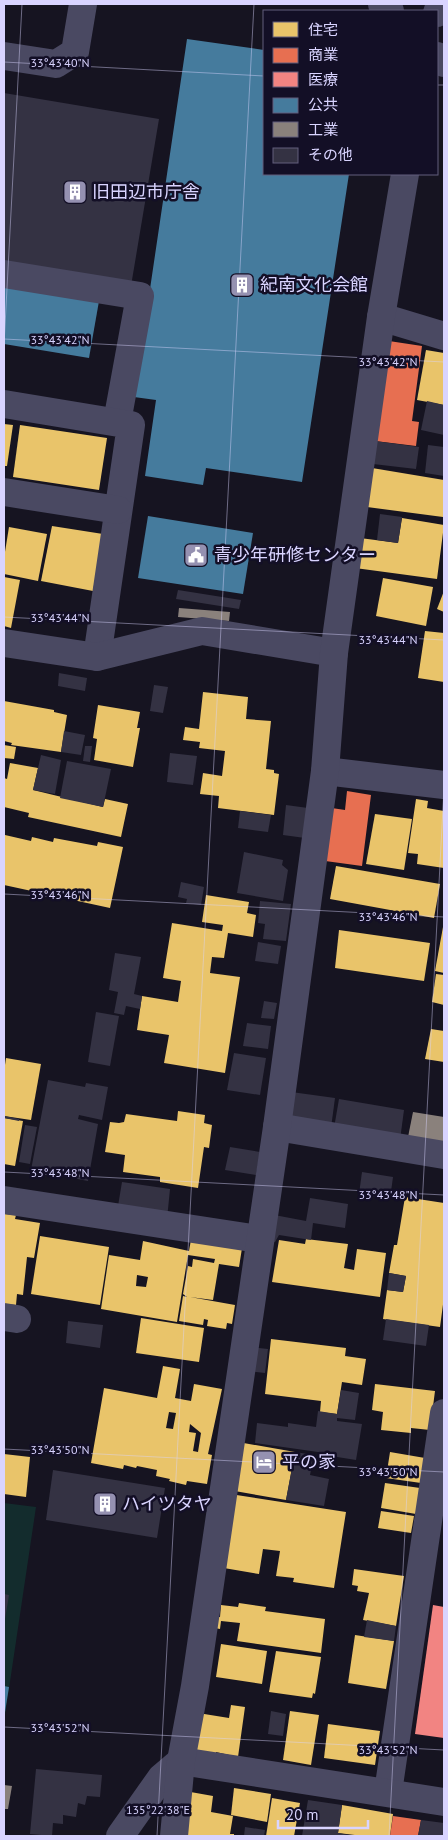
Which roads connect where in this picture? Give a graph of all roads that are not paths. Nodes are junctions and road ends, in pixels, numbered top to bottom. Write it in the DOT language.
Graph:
graph roads {
  1 [pos="83,4"];
  2 [pos="4,56"];
  3 [pos="405,175"];
  4 [pos="4,274"];
  5 [pos="381,316"];
  6 [pos="444,336"];
  7 [pos="4,404"];
  8 [pos="117,422"];
  9 [pos="4,492"];
  10 [pos="118,510"];
  11 [pos="4,643"];
  12 [pos="334,653"];
  13 [pos="97,657"];
  14 [pos="325,771"];
  15 [pos="444,786"];
  16 [pos="276,1127"];
  17 [pos="444,1155"];
  18 [pos="4,1200"];
  19 [pos="259,1239"];
  20 [pos="444,1414"];
  21 [pos="181,1761"];
  22 [pos="388,1792"];
  23 [pos="444,1802"];
  24 [pos="120,1836"];
  25 [pos="174,1836"];
  1 -- 2 [label="street"];
  3 -- 5 [label="street"];
  4 -- 8 [label="street"];
  5 -- 6 [label="street"];
  5 -- 12 [label="street"];
  7 -- 8 [label="street"];
  8 -- 10 [label="street"];
  9 -- 10 [label="street"];
  10 -- 13 [label="street"];
  11 -- 13 [label="street"];
  12 -- 13 [label="street"];
  12 -- 14 [label="street"];
  14 -- 15 [label="street"];
  14 -- 16 [label="street"];
  16 -- 17 [label="street"];
  16 -- 19 [label="street"];
  18 -- 19 [label="street"];
  19 -- 21 [label="street"];
  20 -- 22 [label="street"];
  21 -- 22 [label="street"];
  21 -- 24 [label="street"];
  21 -- 25 [label="street"];
  22 -- 23 [label="street"];
}
